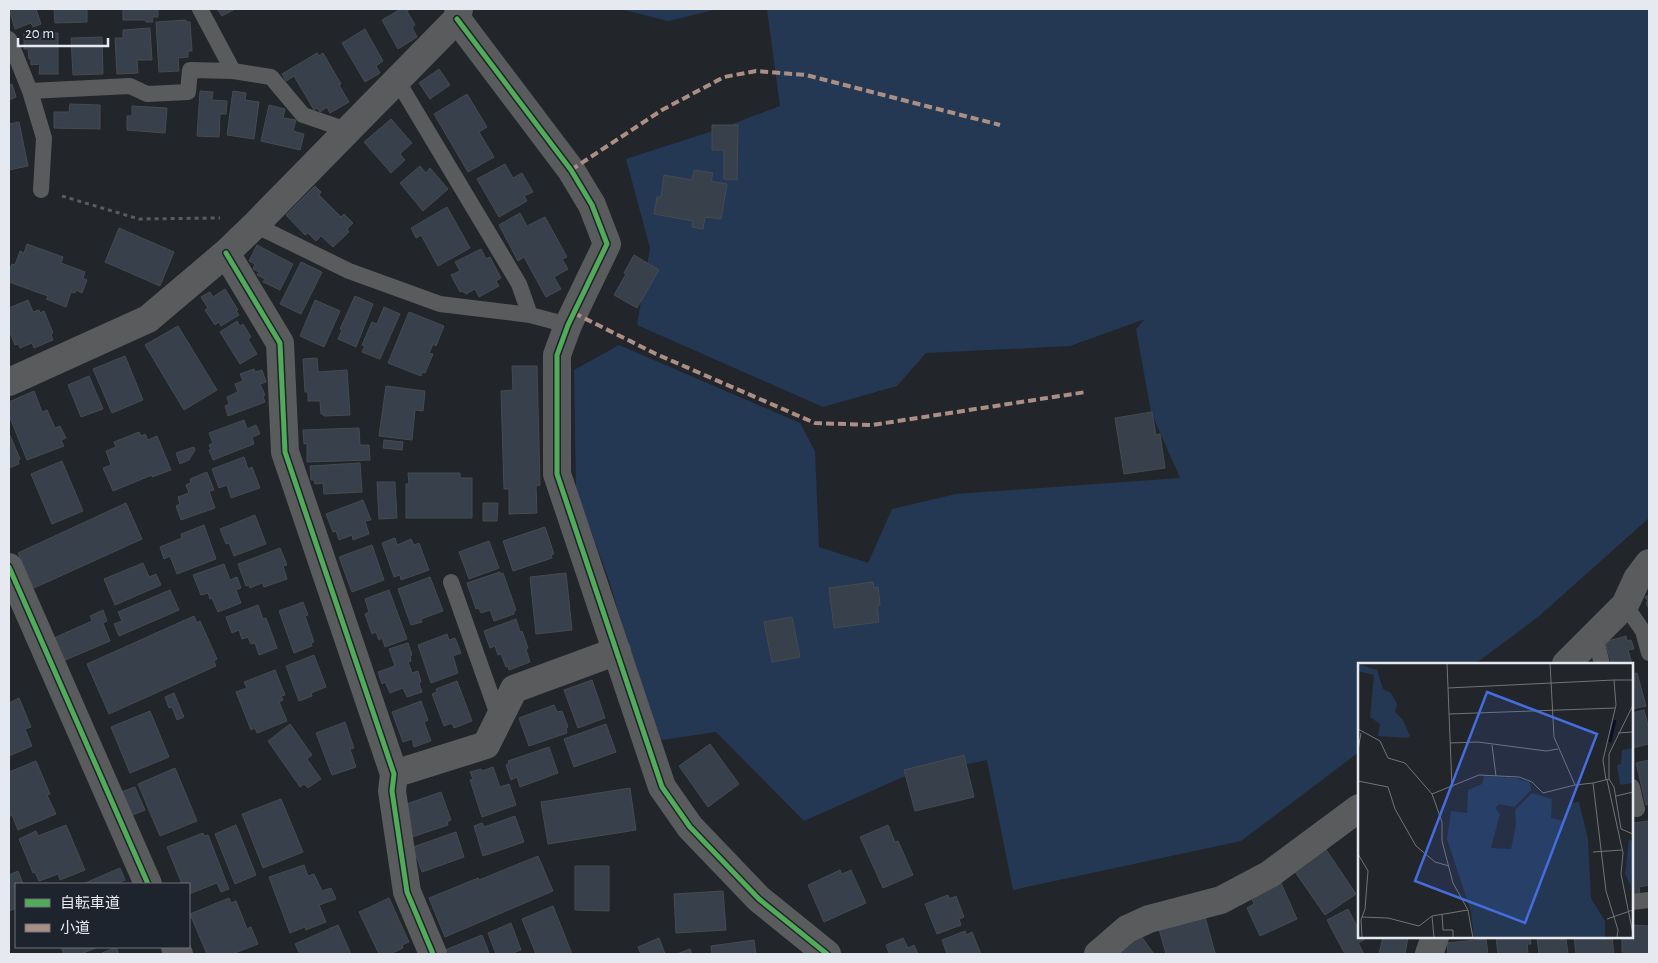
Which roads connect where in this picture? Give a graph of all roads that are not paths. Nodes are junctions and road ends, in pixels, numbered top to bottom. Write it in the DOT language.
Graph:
graph roads {
  1 [pos="200,9"];
  2 [pos="458,14"];
  3 [pos="9,39"];
  4 [pos="233,71"];
  5 [pos="397,80"];
  6 [pos="30,91"];
  7 [pos="347,130"];
  8 [pos="41,190"];
  9 [pos="255,226"];
  10 [pos="226,252"];
  11 [pos="530,315"];
  12 [pos="568,325"];
  13 [pos="9,382"];
  14 [pos="1649,563"];
  15 [pos="9,567"];
  16 [pos="451,582"];
  17 [pos="1625,605"];
  18 [pos="1595,636"];
  19 [pos="617,651"];
  20 [pos="1649,653"];
  21 [pos="1567,663"];
  22 [pos="1602,663"];
  23 [pos="499,718"];
  24 [pos="394,774"];
  25 [pos="1633,791"];
  26 [pos="1358,809"];
  27 [pos="1637,809"];
  28 [pos="148,883"];
  29 [pos="1649,900"];
  30 [pos="1633,902"];
  31 [pos="1434,938"];
  32 [pos="433,954"];
  33 [pos="827,954"];
  34 [pos="1098,954"];
  35 [pos="1429,954"];
  1 -- 4 [label="lane"];
  2 -- 5 [label="street"];
  2 -- 12 [label="street"];
  3 -- 6 [label="lane"];
  4 -- 6 [label="lane"];
  4 -- 7 [label="lane"];
  5 -- 7 [label="street"];
  5 -- 11 [label="lane"];
  6 -- 8 [label="lane"];
  7 -- 9 [label="street"];
  9 -- 10 [label="street"];
  9 -- 11 [label="lane"];
  10 -- 13 [label="street"];
  10 -- 24 [label="street"];
  11 -- 12 [label="lane"];
  12 -- 19 [label="street"];
  14 -- 17 [label="street"];
  15 -- 28 [label="street"];
  16 -- 23 [label="lane"];
  17 -- 18 [label="street"];
  17 -- 20 [label="lane"];
  18 -- 21 [label="street"];
  18 -- 22 [label="lane"];
  19 -- 23 [label="street"];
  19 -- 33 [label="street"];
  23 -- 24 [label="street"];
  24 -- 32 [label="street"];
  25 -- 27 [label="lane"];
  26 -- 34 [label="street"];
  29 -- 30 [label="lane"];
  31 -- 35 [label="street"];
}
